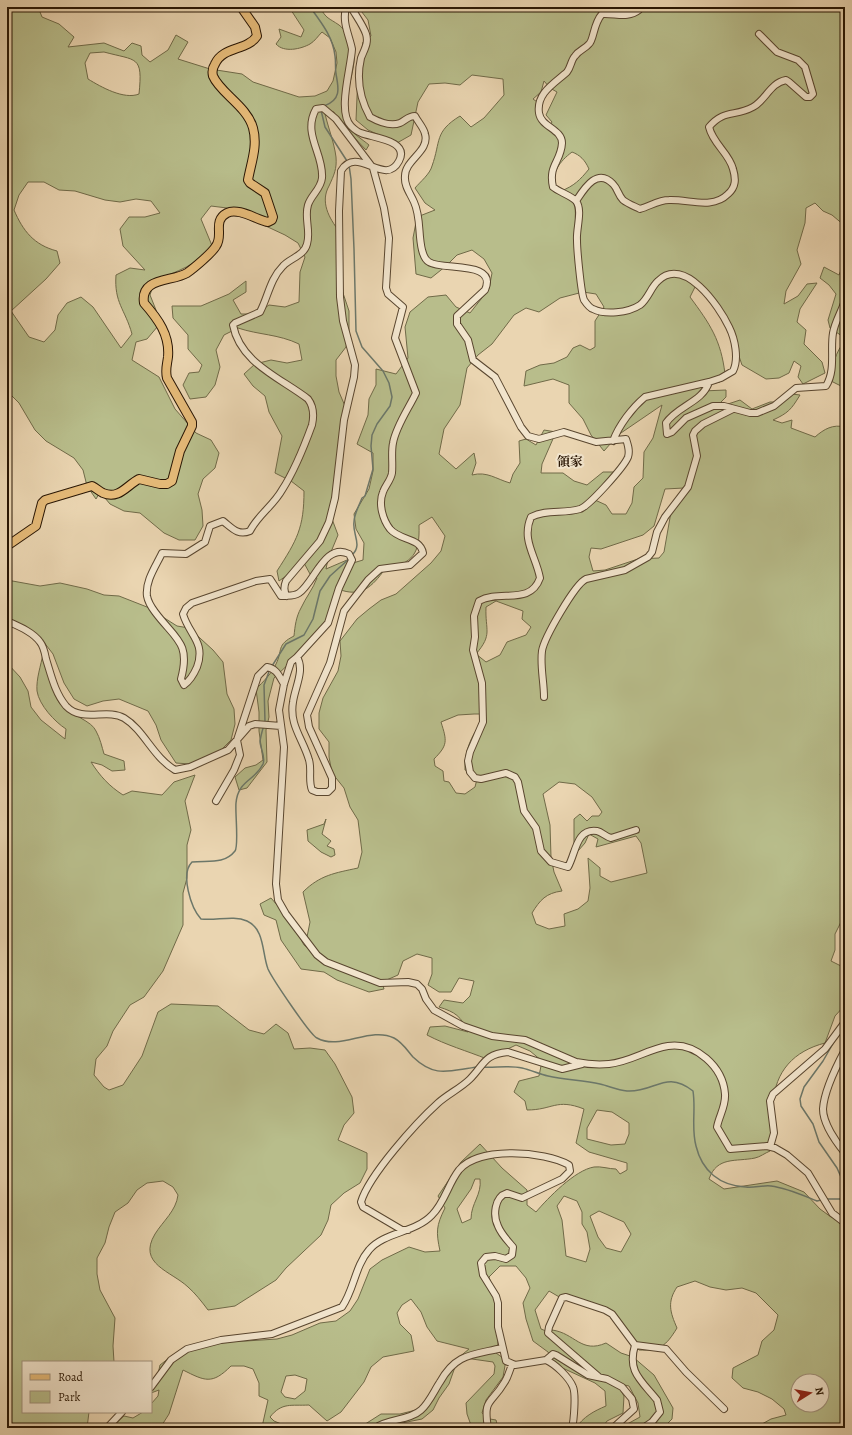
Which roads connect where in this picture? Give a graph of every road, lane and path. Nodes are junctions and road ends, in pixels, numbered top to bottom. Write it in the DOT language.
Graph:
graph roads {
  1 [pos="241,7"];
  2 [pos="346,7"];
  3 [pos="351,7"];
  4 [pos="638,7"];
  5 [pos="759,34"];
  6 [pos="373,168"];
  7 [pos="576,202"];
  8 [pos="845,300"];
  9 [pos="709,382"];
  10 [pos="733,409"];
  11 [pos="613,441"];
  12 [pos="7,546"];
  13 [pos="287,596"];
  14 [pos="7,621"];
  15 [pos="297,657"];
  16 [pos="284,684"];
  17 [pos="544,697"];
  18 [pos="279,726"];
  19 [pos="237,740"];
  20 [pos="216,801"];
  21 [pos="636,830"];
  22 [pos="845,1022"];
  23 [pos="845,1050"];
  24 [pos="584,1063"];
  25 [pos="770,1147"];
  26 [pos="844,1151"];
  27 [pos="845,1223"];
  28 [pos="409,1230"];
  29 [pos="635,1345"];
  30 [pos="502,1348"];
  31 [pos="546,1360"];
  32 [pos="512,1365"];
  33 [pos="600,1378"];
  34 [pos="152,1386"];
  35 [pos="724,1409"];
  36 [pos="121,1413"];
  37 [pos="107,1428"];
  38 [pos="375,1428"];
  39 [pos="488,1428"];
  40 [pos="572,1428"];
  41 [pos="613,1428"];
  42 [pos="643,1428"];
  1 -- 12 [label="main road"];
  2 -- 6 [label="street"];
  3 -- 11 [label="street"];
  4 -- 7 [label="street"];
  5 -- 7 [label="street"];
  6 -- 13 [label="street"];
  6 -- 13 [label="street"];
  6 -- 15 [label="street"];
  7 -- 9 [label="street"];
  8 -- 10 [label="street"];
  9 -- 10 [label="street"];
  9 -- 11 [label="street"];
  10 -- 17 [label="street"];
  11 -- 21 [label="street"];
  13 -- 15 [label="street"];
  14 -- 19 [label="street"];
  15 -- 16 [label="street"];
  16 -- 18 [label="street"];
  16 -- 19 [label="street"];
  18 -- 19 [label="street"];
  18 -- 24 [label="street"];
  19 -- 20 [label="street"];
  22 -- 25 [label="street"];
  23 -- 26 [label="street"];
  24 -- 25 [label="street"];
  24 -- 28 [label="street"];
  25 -- 27 [label="street"];
  28 -- 30 [label="street"];
  28 -- 34 [label="street"];
  29 -- 33 [label="street"];
  29 -- 35 [label="street"];
  29 -- 42 [label="street"];
  30 -- 32 [label="street"];
  30 -- 38 [label="street"];
  31 -- 32 [label="street"];
  31 -- 33 [label="street"];
  31 -- 40 [label="street"];
  32 -- 39 [label="street"];
  33 -- 41 [label="street"];
  36 -- 37 [label="street"];
}
